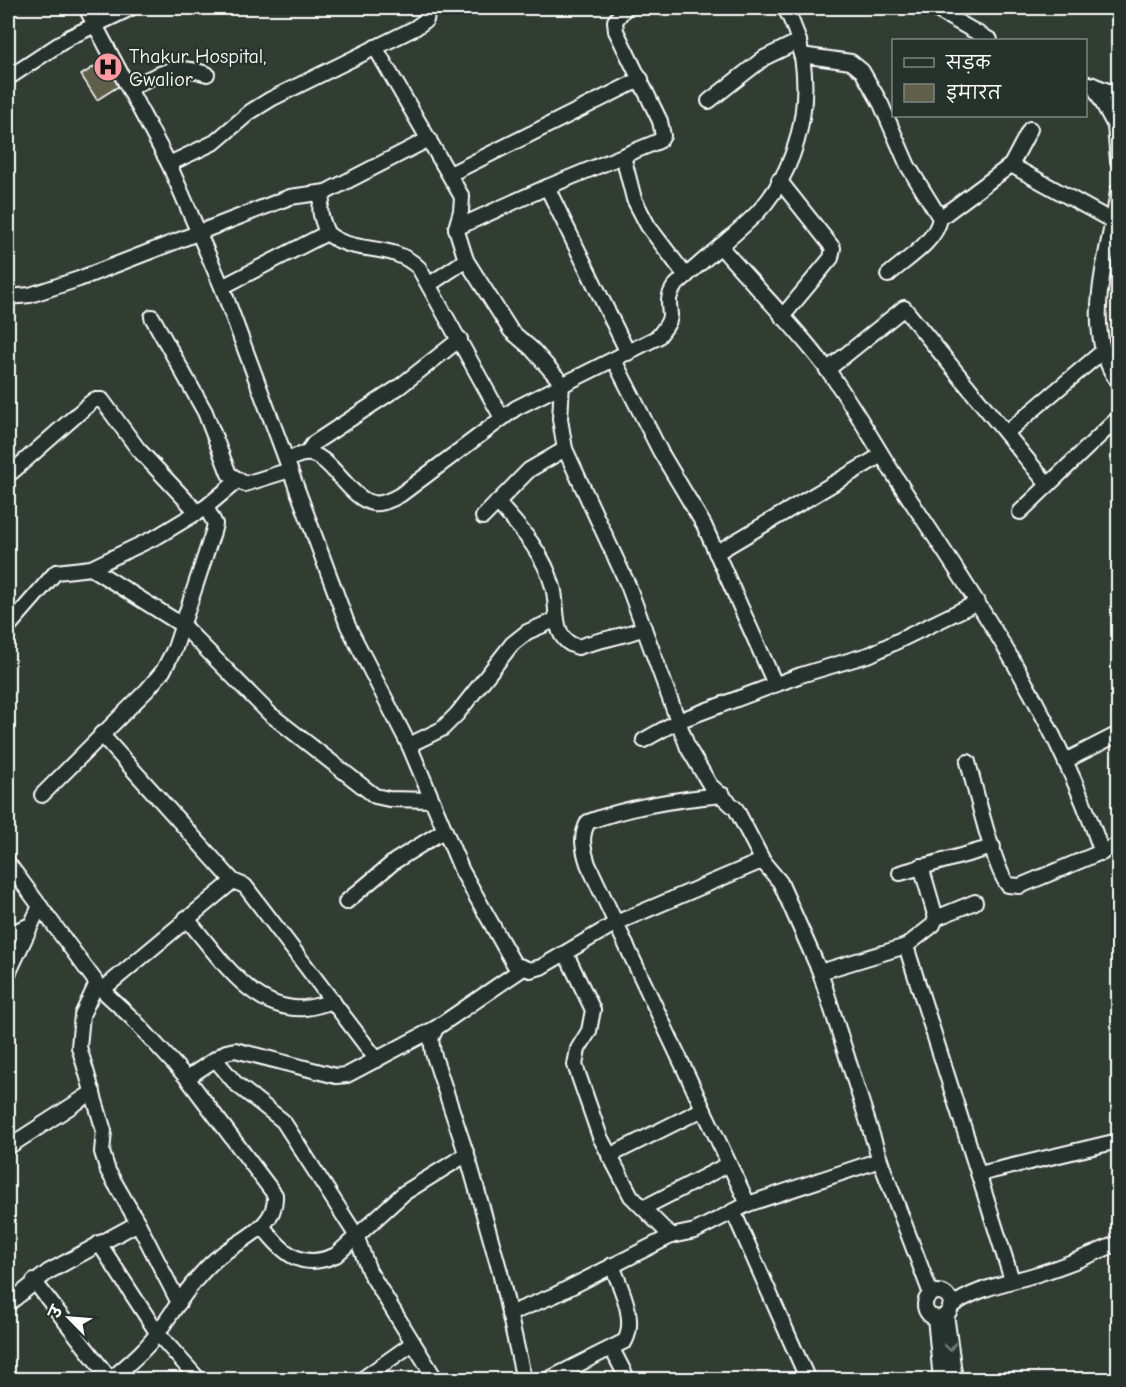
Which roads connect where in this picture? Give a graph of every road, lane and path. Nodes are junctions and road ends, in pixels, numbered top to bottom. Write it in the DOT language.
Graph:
graph roads {
  1 [pos="86,8"];
  2 [pos="131,8"];
  3 [pos="428,8"];
  4 [pos="625,8"];
  5 [pos="785,8"];
  6 [pos="933,8"];
  7 [pos="93,24"];
  8 [pos="988,39"];
  9 [pos="799,41"];
  10 [pos="375,47"];
  11 [pos="801,55"];
  12 [pos="207,74"];
  13 [pos="8,78"];
  14 [pos="641,79"];
  15 [pos="1089,84"];
  16 [pos="129,88"];
  17 [pos="1119,95"];
  18 [pos="709,101"];
  19 [pos="1030,129"];
  20 [pos="429,139"];
  21 [pos="622,156"];
  22 [pos="1119,162"];
  23 [pos="169,164"];
  24 [pos="1011,165"];
  25 [pos="450,174"];
  26 [pos="779,180"];
  27 [pos="547,187"];
  28 [pos="1119,191"];
  29 [pos="326,192"];
  30 [pos="940,218"];
  31 [pos="1114,222"];
  32 [pos="456,228"];
  33 [pos="198,231"];
  34 [pos="327,233"];
  35 [pos="720,246"];
  36 [pos="466,260"];
  37 [pos="888,274"];
  38 [pos="686,276"];
  39 [pos="430,284"];
  40 [pos="222,287"];
  41 [pos="8,297"];
  42 [pos="152,317"];
  43 [pos="782,317"];
  44 [pos="460,339"];
  45 [pos="1103,351"];
  46 [pos="628,353"];
  47 [pos="614,360"];
  48 [pos="827,370"];
  49 [pos="1119,382"];
  50 [pos="562,383"];
  51 [pos="502,418"];
  52 [pos="1119,418"];
  53 [pos="1006,433"];
  54 [pos="565,449"];
  55 [pos="307,453"];
  56 [pos="880,456"];
  57 [pos="288,465"];
  58 [pos="12,472"];
  59 [pos="237,481"];
  60 [pos="1048,485"];
  61 [pos="497,502"];
  62 [pos="202,510"];
  63 [pos="1020,512"];
  64 [pos="483,517"];
  65 [pos="716,553"];
  66 [pos="91,568"];
  67 [pos="976,603"];
  68 [pos="555,620"];
  69 [pos="182,624"];
  70 [pos="8,627"];
  71 [pos="644,628"];
  72 [pos="775,684"];
  73 [pos="678,721"];
  74 [pos="101,734"];
  75 [pos="1119,734"];
  76 [pos="644,740"];
  77 [pos="409,745"];
  78 [pos="1067,760"];
  79 [pos="968,762"];
  80 [pos="42,795"];
  81 [pos="723,795"];
  82 [pos="431,800"];
  83 [pos="443,831"];
  84 [pos="1119,845"];
  85 [pos="993,848"];
  86 [pos="1102,853"];
  87 [pos="8,863"];
  88 [pos="764,863"];
  89 [pos="921,866"];
  90 [pos="900,873"];
  91 [pos="233,881"];
  92 [pos="346,902"];
  93 [pos="975,902"];
  94 [pos="40,906"];
  95 [pos="186,918"];
  96 [pos="936,918"];
  97 [pos="616,923"];
  98 [pos="31,925"];
  99 [pos="8,934"];
  100 [pos="906,946"];
  101 [pos="566,954"];
  102 [pos="522,969"];
  103 [pos="820,972"];
  104 [pos="8,974"];
  105 [pos="99,987"];
  106 [pos="333,1001"];
  107 [pos="436,1028"];
  108 [pos="215,1059"];
  109 [pos="377,1060"];
  110 [pos="187,1078"];
  111 [pos="93,1092"];
  112 [pos="703,1109"];
  113 [pos="1119,1141"];
  114 [pos="8,1147"];
  115 [pos="467,1154"];
  116 [pos="609,1156"];
  117 [pos="880,1161"];
  118 [pos="729,1164"];
  119 [pos="979,1174"];
  120 [pos="748,1204"];
  121 [pos="643,1208"];
  122 [pos="733,1211"];
  123 [pos="138,1223"];
  124 [pos="263,1227"];
  125 [pos="356,1235"];
  126 [pos="671,1236"];
  127 [pos="99,1243"];
  128 [pos="1119,1243"];
  129 [pos="612,1265"];
  130 [pos="34,1281"];
  131 [pos="1012,1281"];
  132 [pos="931,1294"];
  133 [pos="179,1303"];
  134 [pos="8,1304"];
  135 [pos="944,1313"];
  136 [pos="509,1314"];
  137 [pos="158,1334"];
  138 [pos="413,1343"];
  139 [pos="612,1349"];
  140 [pos="116,1378"];
  141 [pos="802,1378"];
  142 [pos="200,1380"];
  143 [pos="361,1380"];
  144 [pos="436,1380"];
  145 [pos="524,1380"];
  146 [pos="547,1380"];
  147 [pos="628,1380"];
  148 [pos="941,1380"];
  149 [pos="954,1380"];
  1 -- 7 [label="street"];
  2 -- 7 [label="street"];
  3 -- 10 [label="street"];
  4 -- 14 [label="street"];
  5 -- 9 [label="street"];
  6 -- 8 [label="street"];
  7 -- 13 [label="street"];
  7 -- 16 [label="street"];
  9 -- 11 [label="street"];
  9 -- 18 [label="street"];
  10 -- 20 [label="street"];
  10 -- 23 [label="street"];
  11 -- 26 [label="street"];
  11 -- 30 [label="street"];
  12 -- 16 [label="street"];
  14 -- 21 [label="street"];
  14 -- 25 [label="street"];
  15 -- 17 [label="street"];
  15 -- 22 [label="street"];
  16 -- 23 [label="street"];
  19 -- 24 [label="street"];
  20 -- 25 [label="street"];
  20 -- 29 [label="street"];
  21 -- 27 [label="street"];
  21 -- 38 [label="street"];
  23 -- 33 [label="street"];
  24 -- 30 [label="street"];
  24 -- 31 [label="street"];
  25 -- 32 [label="street"];
  26 -- 35 [label="street"];
  26 -- 43 [label="street"];
  27 -- 32 [label="street"];
  27 -- 46 [label="street"];
  28 -- 31 [label="street"];
  29 -- 33 [label="street"];
  29 -- 34 [label="street"];
  30 -- 37 [label="street"];
  31 -- 45 [label="street"];
  32 -- 36 [label="street"];
  33 -- 40 [label="street"];
  33 -- 41 [label="street"];
  34 -- 39 [label="street"];
  34 -- 40 [label="street"];
  35 -- 38 [label="street"];
  35 -- 43 [label="street"];
  36 -- 39 [label="street"];
  36 -- 50 [label="street"];
  38 -- 46 [label="street"];
  39 -- 44 [label="street"];
  40 -- 57 [label="street"];
  42 -- 59 [label="street"];
  43 -- 48 [label="street"];
  44 -- 51 [label="street"];
  44 -- 55 [label="street"];
  45 -- 49 [label="street"];
  45 -- 53 [label="street"];
  46 -- 47 [label="street"];
  47 -- 50 [label="street"];
  47 -- 65 [label="street"];
  48 -- 53 [label="street"];
  48 -- 56 [label="street"];
  50 -- 51 [label="street"];
  50 -- 54 [label="street"];
  51 -- 55 [label="street"];
  52 -- 60 [label="street"];
  53 -- 60 [label="street"];
  54 -- 61 [label="street"];
  54 -- 71 [label="street"];
  55 -- 57 [label="street"];
  56 -- 65 [label="street"];
  56 -- 67 [label="street"];
  57 -- 59 [label="street"];
  57 -- 77 [label="street"];
  58 -- 62 [label="street"];
  59 -- 62 [label="street"];
  60 -- 63 [label="street"];
  61 -- 64 [label="street"];
  61 -- 68 [label="street"];
  62 -- 66 [label="street"];
  62 -- 69 [label="street"];
  65 -- 72 [label="street"];
  66 -- 69 [label="street"];
  66 -- 70 [label="street"];
  67 -- 72 [label="street"];
  67 -- 78 [label="street"];
  68 -- 71 [label="street"];
  68 -- 77 [label="street"];
  69 -- 74 [label="street"];
  69 -- 82 [label="street"];
  71 -- 73 [label="street"];
  72 -- 73 [label="street"];
  73 -- 76 [label="street"];
  73 -- 81 [label="street"];
  74 -- 80 [label="street"];
  74 -- 91 [label="street"];
  75 -- 78 [label="street"];
  77 -- 82 [label="street"];
  78 -- 86 [label="street"];
  79 -- 85 [label="street"];
  81 -- 88 [label="street"];
  81 -- 97 [label="street"];
  82 -- 83 [label="street"];
  83 -- 92 [label="street"];
  83 -- 102 [label="street"];
  84 -- 86 [label="street"];
  85 -- 86 [label="street"];
  85 -- 89 [label="street"];
  87 -- 94 [label="street"];
  88 -- 97 [label="street"];
  88 -- 103 [label="street"];
  89 -- 90 [label="street"];
  89 -- 96 [label="street"];
  91 -- 95 [label="street"];
  91 -- 106 [label="street"];
  93 -- 96 [label="street"];
  94 -- 98 [label="street"];
  94 -- 105 [label="street"];
  95 -- 105 [label="street"];
  95 -- 106 [label="street"];
  96 -- 100 [label="street"];
  97 -- 101 [label="street"];
  97 -- 112 [label="street"];
  98 -- 99 [label="street"];
  98 -- 104 [label="street"];
  100 -- 103 [label="street"];
  100 -- 119 [label="street"];
  101 -- 102 [label="street"];
  101 -- 116 [label="street"];
  102 -- 107 [label="street"];
  103 -- 117 [label="street"];
  105 -- 110 [label="street"];
  105 -- 111 [label="street"];
  106 -- 109 [label="street"];
  107 -- 109 [label="street"];
  107 -- 115 [label="street"];
  108 -- 109 [label="street"];
  108 -- 110 [label="street"];
  108 -- 125 [label="street"];
  110 -- 124 [label="street"];
  111 -- 114 [label="street"];
  111 -- 123 [label="street"];
  112 -- 116 [label="street"];
  112 -- 118 [label="street"];
  113 -- 119 [label="street"];
  115 -- 125 [label="street"];
  115 -- 136 [label="street"];
  116 -- 121 [label="street"];
  117 -- 120 [label="street"];
  117 -- 132 [label="street"];
  118 -- 120 [label="street"];
  118 -- 121 [label="street"];
  119 -- 131 [label="street"];
  120 -- 122 [label="street"];
  121 -- 126 [label="street"];
  122 -- 126 [label="street"];
  122 -- 141 [label="street"];
  123 -- 127 [label="street"];
  123 -- 133 [label="street"];
  124 -- 125 [label="street"];
  124 -- 133 [label="street"];
  125 -- 138 [label="street"];
  126 -- 129 [label="street"];
  127 -- 130 [label="street"];
  127 -- 137 [label="street"];
  128 -- 131 [label="street"];
  129 -- 136 [label="street"];
  129 -- 139 [label="street"];
  130 -- 134 [label="street"];
  130 -- 140 [label="street"];
  131 -- 135 [label="street"];
  132 -- 135 [label="street"];
  132 -- 135 [label="street"];
  133 -- 137 [label="street"];
  135 -- 148 [label="street"];
  135 -- 149 [label="street, one-way"];
  136 -- 145 [label="street"];
  137 -- 140 [label="street"];
  137 -- 142 [label="street"];
  138 -- 143 [label="street"];
  138 -- 144 [label="street"];
  139 -- 146 [label="street"];
  139 -- 147 [label="street"];
}
